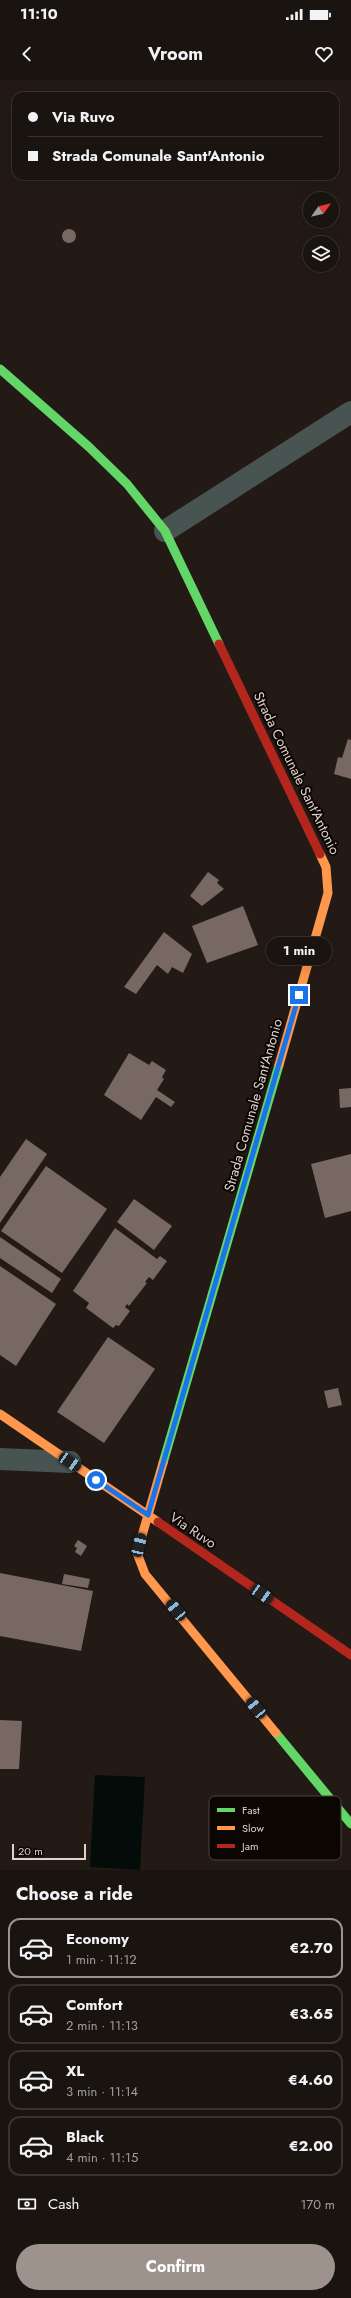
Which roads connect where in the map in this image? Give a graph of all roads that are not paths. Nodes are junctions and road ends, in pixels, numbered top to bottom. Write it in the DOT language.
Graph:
graph roads {
  1 [pos="0,369"];
  2 [pos="351,412"];
  3 [pos="165,531"];
  4 [pos="0,1414"];
  5 [pos="0,1460"];
  6 [pos="70,1462"];
  7 [pos="148,1515"];
  8 [pos="351,1654"];
  9 [pos="328,1796"];
  10 [pos="341,1812"];
  11 [pos="351,1824"];
  1 -- 3 [label="street, Strada Comunale Sant'Antonio"];
  2 -- 3 [label="street"];
  3 -- 7 [label="street, Strada Comunale Sant'Antonio"];
  4 -- 6 [label="street, Via Ruvo"];
  5 -- 6 [label="street"];
  6 -- 7 [label="street, Via Ruvo"];
  7 -- 8 [label="street, Via Ruvo"];
  7 -- 9 [label="street, Strada Comunale Sant'Antonio"];
  10 -- 11 [label="street, Strada Comunale Sant'Antonio"];
}
